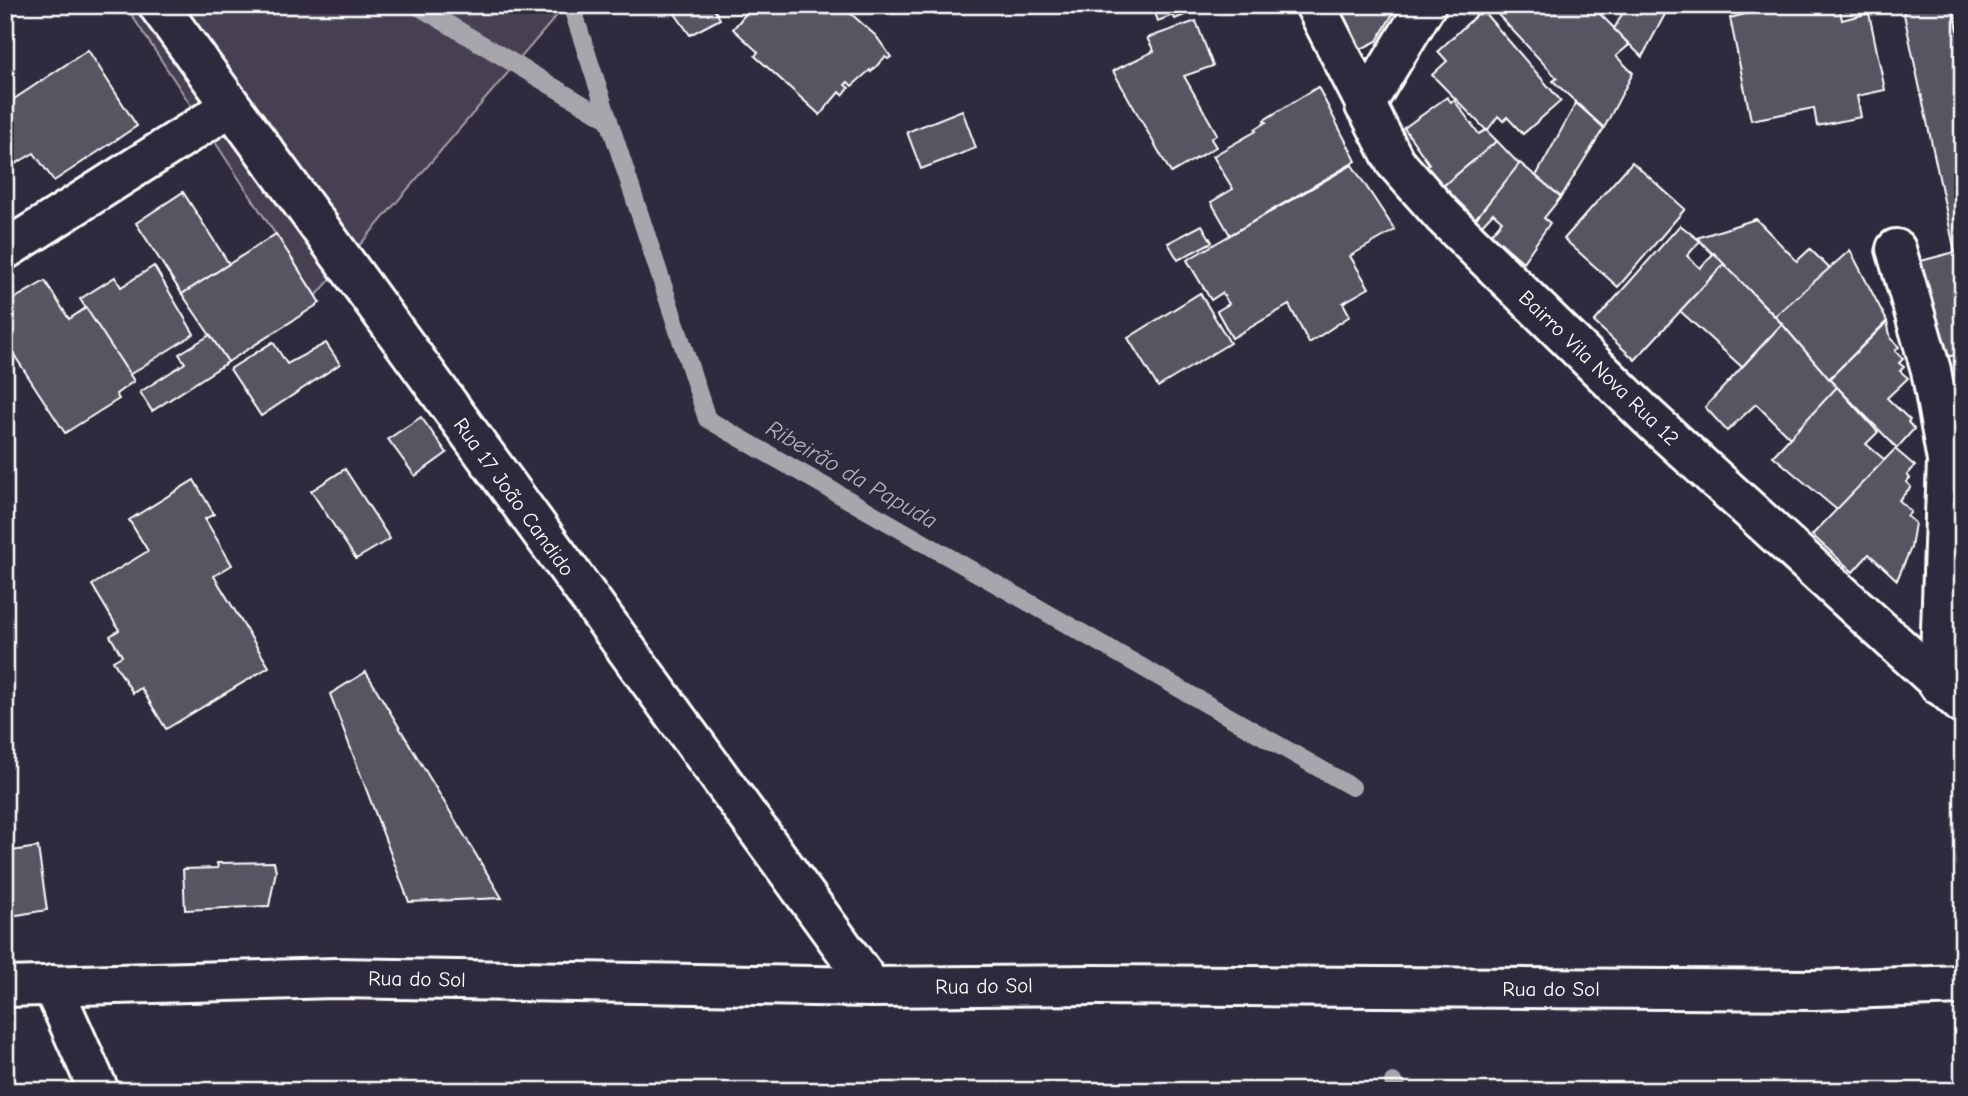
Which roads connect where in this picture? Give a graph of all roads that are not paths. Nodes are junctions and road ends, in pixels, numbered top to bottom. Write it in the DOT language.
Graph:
graph roads {
  1 [pos="158,5"];
  2 [pos="1315,5"];
  3 [pos="1426,5"];
  4 [pos="1365,106"];
  5 [pos="230,107"];
  6 [pos="5,250"];
  7 [pos="1896,250"];
  8 [pos="1951,695"];
  9 [pos="52,985"];
  10 [pos="1963,985"];
  11 [pos="5,987"];
  12 [pos="872,987"];
  13 [pos="99,1091"];
  1 -- 5 [label="street, Rua 17 João Candido"];
  2 -- 4 [label="street, Bairro Vila Nova Rua 12"];
  3 -- 4 [label="street"];
  4 -- 8 [label="street, Bairro Vila Nova Rua 12"];
  5 -- 6 [label="street"];
  5 -- 12 [label="street, Rua 17 João Candido"];
  7 -- 8 [label="street, Bairro Vila Nova Rua 12"];
  9 -- 11 [label="street, Rua do Sol"];
  9 -- 12 [label="street, Rua do Sol"];
  9 -- 13 [label="street"];
  10 -- 12 [label="street, Rua do Sol"];
}
